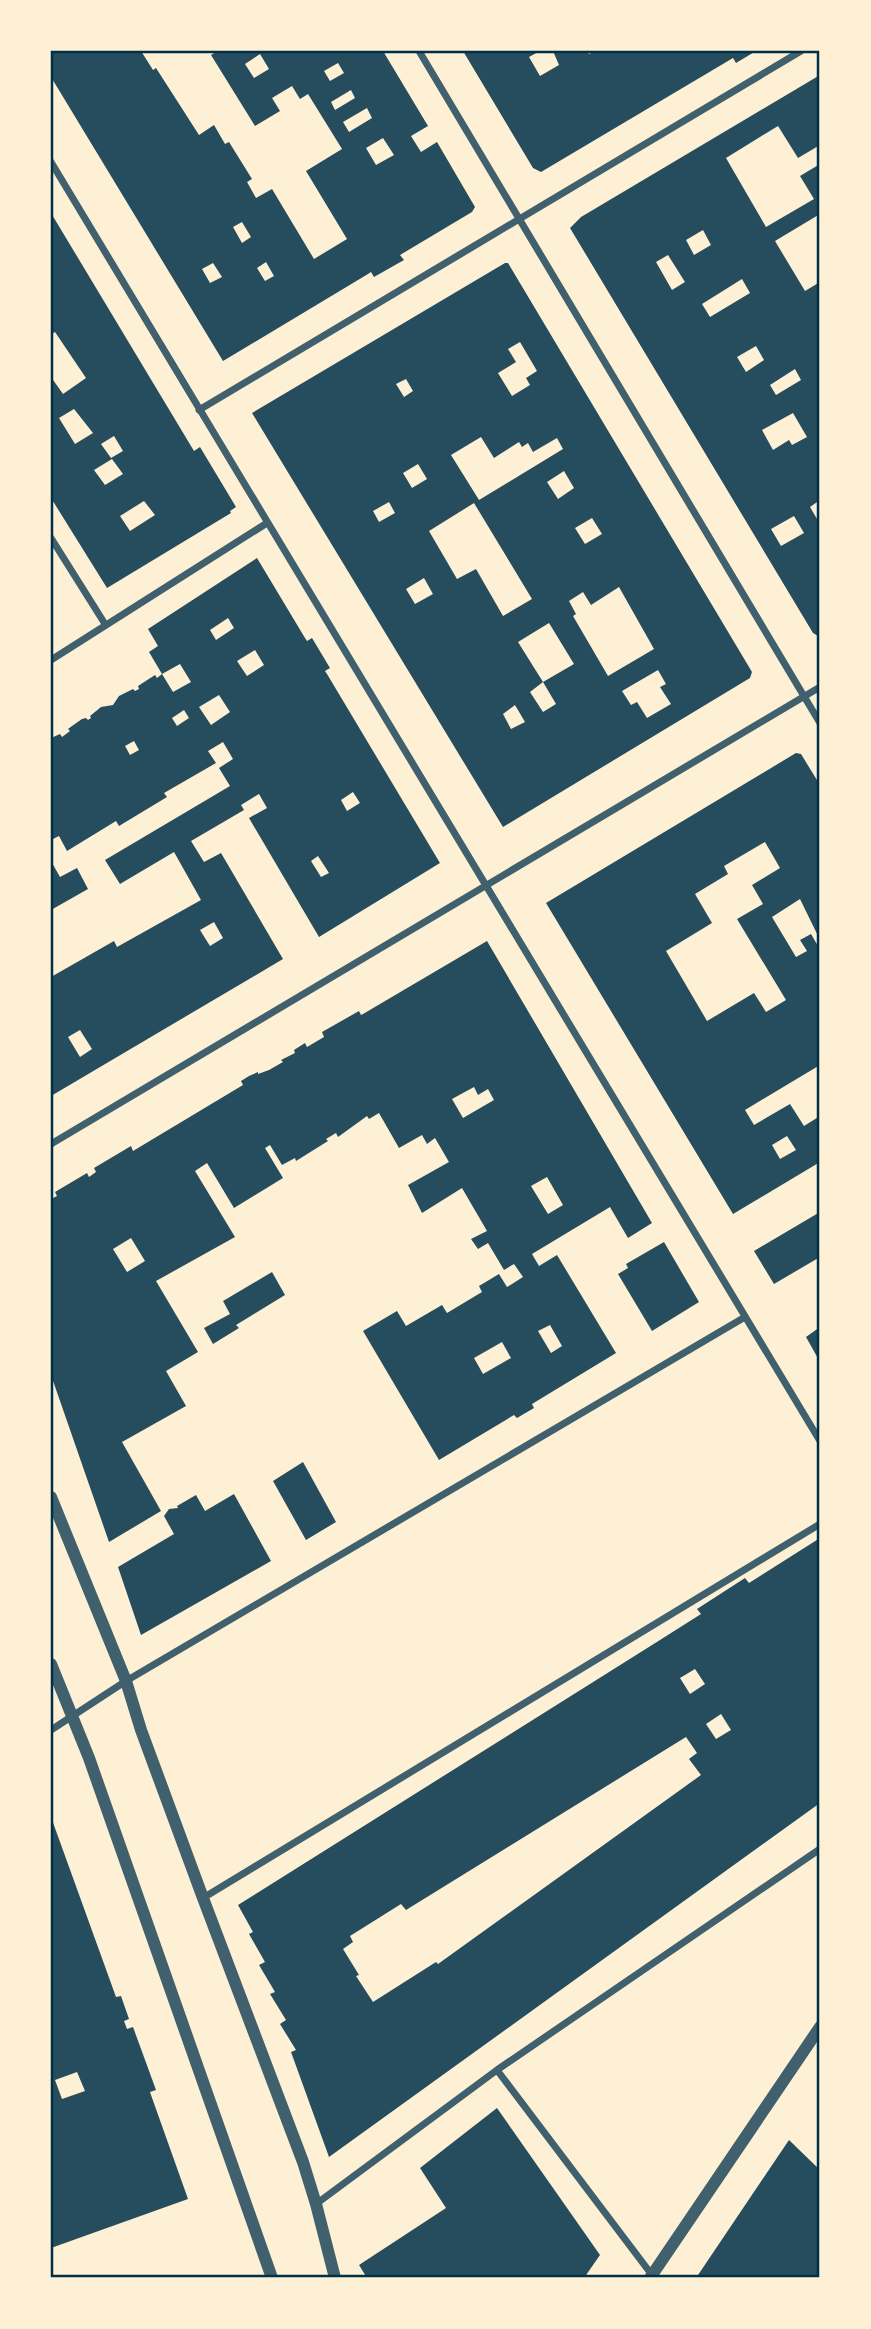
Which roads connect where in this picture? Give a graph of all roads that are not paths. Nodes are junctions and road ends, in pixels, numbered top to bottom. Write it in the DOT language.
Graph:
graph roads {
  1 [pos="419,51"];
  2 [pos="800,51"];
  3 [pos="51,162"];
  4 [pos="521,218"];
  5 [pos="200,410"];
  6 [pos="267,523"];
  7 [pos="51,538"];
  8 [pos="105,624"];
  9 [pos="51,660"];
  10 [pos="820,687"];
  11 [pos="804,696"];
  12 [pos="820,723"];
  13 [pos="486,886"];
  14 [pos="51,1143"];
  15 [pos="744,1317"];
  16 [pos="820,1441"];
  17 [pos="51,1497"];
  18 [pos="820,1524"];
  19 [pos="51,1664"];
  20 [pos="126,1681"];
  21 [pos="72,1717"];
  22 [pos="51,1730"];
  23 [pos="820,1849"];
  24 [pos="203,1898"];
  25 [pos="820,2027"];
  26 [pos="496,2070"];
  27 [pos="316,2204"];
  28 [pos="651,2277"];
  29 [pos="272,2278"];
  30 [pos="335,2278"];
  1 -- 4 [label="street"];
  2 -- 4 [label="street"];
  3 -- 5 [label="street"];
  4 -- 5 [label="street"];
  4 -- 11 [label="street"];
  5 -- 6 [label="street"];
  6 -- 8 [label="street"];
  6 -- 13 [label="street"];
  7 -- 8 [label="street"];
  8 -- 9 [label="street"];
  10 -- 11 [label="street"];
  11 -- 12 [label="street"];
  11 -- 13 [label="street"];
  13 -- 14 [label="street"];
  13 -- 15 [label="street"];
  15 -- 16 [label="street"];
  15 -- 20 [label="street"];
  17 -- 20 [label="street"];
  18 -- 24 [label="street"];
  19 -- 21 [label="street"];
  20 -- 21 [label="street"];
  20 -- 24 [label="street"];
  21 -- 22 [label="street"];
  21 -- 29 [label="street"];
  23 -- 26 [label="street"];
  24 -- 27 [label="street"];
  25 -- 28 [label="street"];
  26 -- 27 [label="street"];
  26 -- 28 [label="street"];
  27 -- 30 [label="street"];
}
